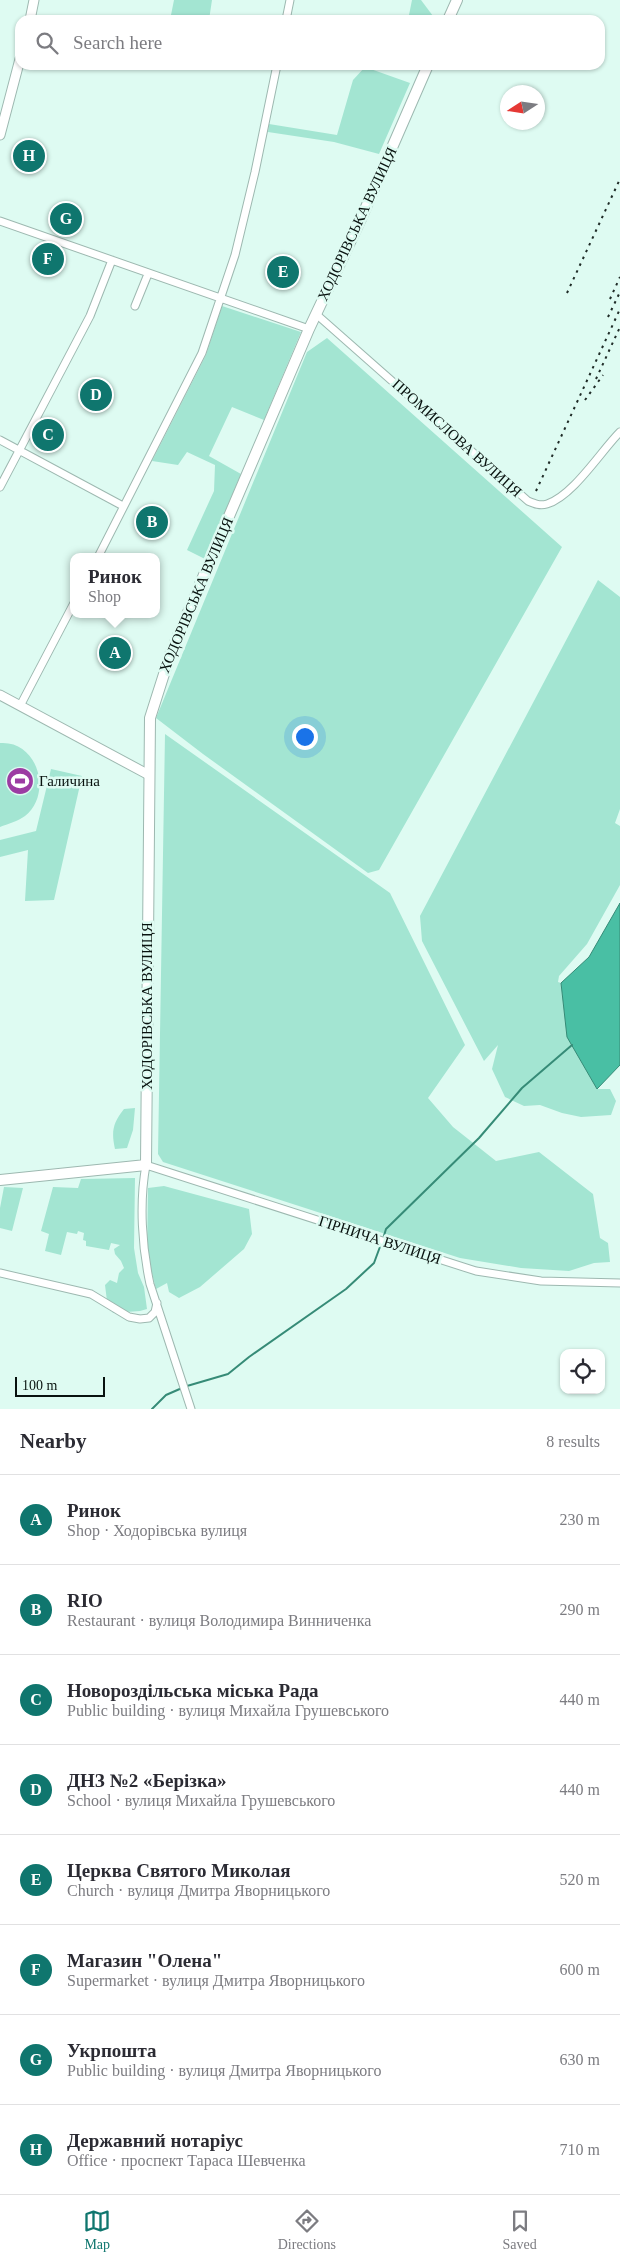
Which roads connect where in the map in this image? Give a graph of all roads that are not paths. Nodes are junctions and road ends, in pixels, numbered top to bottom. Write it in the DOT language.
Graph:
graph roads {
  1 [pos="34,0"];
  2 [pos="290,0"];
  3 [pos="457,0"];
  4 [pos="31,15"];
  5 [pos="287,15"];
  6 [pos="450,15"];
  7 [pos="17,70"];
  8 [pos="276,70"];
  9 [pos="426,70"];
  10 [pos="0,135"];
  11 [pos="0,221"];
  12 [pos="112,260"];
  13 [pos="148,274"];
  14 [pos="220,300"];
  15 [pos="135,306"];
  16 [pos="316,314"];
  17 [pos="309,329"];
  18 [pos="620,432"];
  19 [pos="0,440"];
  20 [pos="21,450"];
  21 [pos="0,487"];
  22 [pos="123,506"];
  23 [pos="100,553"];
  24 [pos="70,611"];
  25 [pos="0,695"];
  26 [pos="20,706"];
  27 [pos="149,775"];
  28 [pos="146,1165"];
  29 [pos="0,1180"];
  30 [pos="0,1273"];
  31 [pos="620,1283"];
  32 [pos="157,1303"];
  33 [pos="191,1409"];
  1 -- 4 [label="street"];
  2 -- 5 [label="street"];
  3 -- 6 [label="main road"];
  7 -- 10 [label="street"];
  8 -- 14 [label="street"];
  9 -- 16 [label="main road, ХОДОРІВСЬКА ВУЛИЦЯ"];
  11 -- 12 [label="street"];
  12 -- 13 [label="street"];
  12 -- 20 [label="street"];
  13 -- 14 [label="street"];
  13 -- 15 [label="street"];
  14 -- 17 [label="street"];
  14 -- 22 [label="street"];
  16 -- 17 [label="main road, ХОДОРІВСЬКА ВУЛИЦЯ"];
  16 -- 18 [label="street, ПРОМИСЛОВА ВУЛИЦЯ"];
  17 -- 27 [label="main road, ХОДОРІВСЬКА ВУЛИЦЯ"];
  19 -- 20 [label="street"];
  20 -- 21 [label="street"];
  20 -- 22 [label="street"];
  22 -- 23 [label="street"];
  24 -- 26 [label="street"];
  25 -- 26 [label="street"];
  26 -- 27 [label="street"];
  27 -- 28 [label="main road, ХОДОРІВСЬКА ВУЛИЦЯ"];
  28 -- 29 [label="main road"];
  28 -- 31 [label="street, ГІРНИЧА ВУЛИЦЯ"];
  28 -- 32 [label="street"];
  30 -- 32 [label="street"];
  32 -- 33 [label="street"];
}
